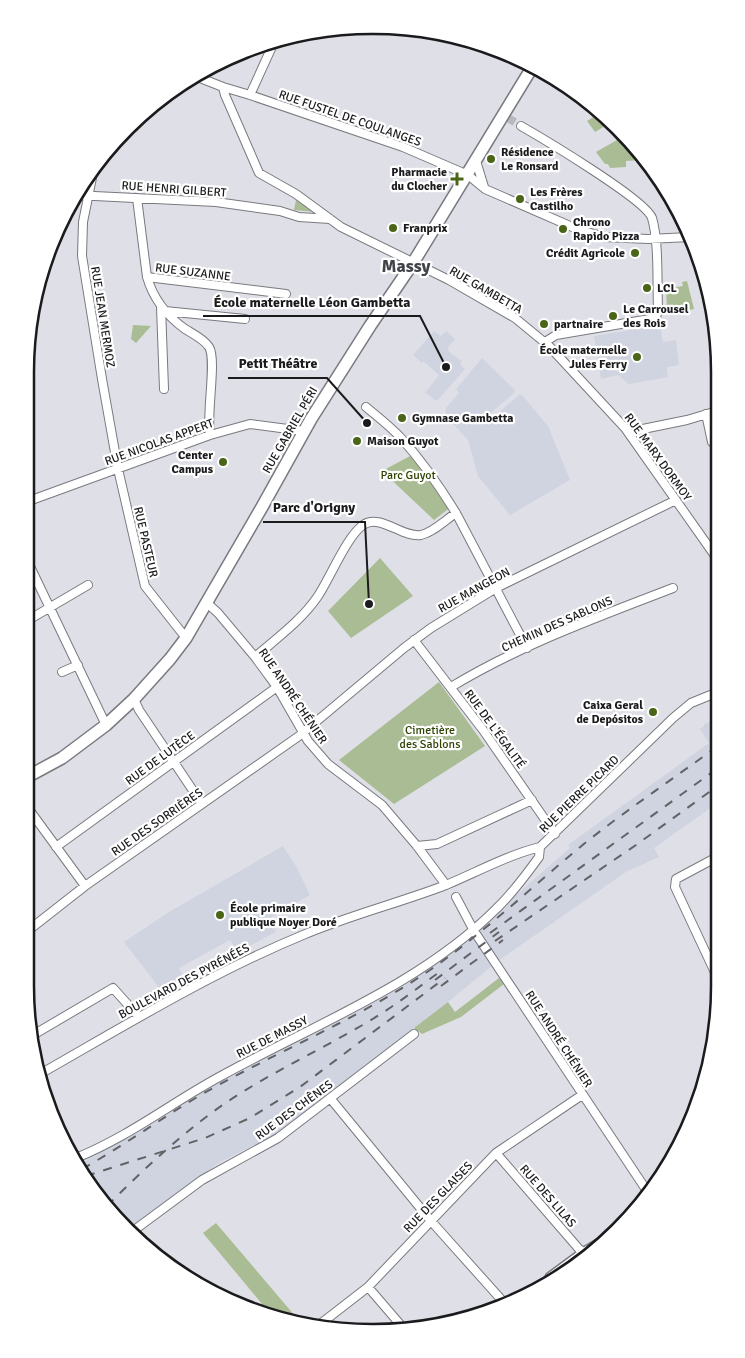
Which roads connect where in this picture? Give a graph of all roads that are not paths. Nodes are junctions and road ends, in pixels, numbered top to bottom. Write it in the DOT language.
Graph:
graph roads {
  1 [pos="271,50"];
  2 [pos="529,73"];
  3 [pos="203,79"];
  4 [pos="223,87"];
  5 [pos="250,95"];
  6 [pos="521,126"];
  7 [pos="476,161"];
  8 [pos="468,175"];
  9 [pos="90,185"];
  10 [pos="485,189"];
  11 [pos="84,195"];
  12 [pos="88,195"];
  13 [pos="138,198"];
  14 [pos="330,219"];
  15 [pos="682,237"];
  16 [pos="654,239"];
  17 [pos="413,263"];
  18 [pos="147,278"];
  19 [pos="286,294"];
  20 [pos="163,309"];
  21 [pos="246,319"];
  22 [pos="544,342"];
  23 [pos="164,389"];
  24 [pos="366,408"];
  25 [pos="711,413"];
  26 [pos="706,414"];
  27 [pos="303,431"];
  28 [pos="210,435"];
  29 [pos="630,435"];
  30 [pos="711,437"];
  31 [pos="118,469"];
  32 [pos="34,499"];
  33 [pos="676,500"];
  34 [pos="456,513"];
  35 [pos="707,545"];
  36 [pos="711,546"];
  37 [pos="711,550"];
  38 [pos="34,573"];
  39 [pos="88,586"];
  40 [pos="496,588"];
  41 [pos="673,588"];
  42 [pos="207,603"];
  43 [pos="50,608"];
  44 [pos="34,617"];
  45 [pos="186,638"];
  46 [pos="414,640"];
  47 [pos="528,648"];
  48 [pos="255,657"];
  49 [pos="78,664"];
  50 [pos="62,672"];
  51 [pos="277,687"];
  52 [pos="451,687"];
  53 [pos="711,695"];
  54 [pos="134,699"];
  55 [pos="106,726"];
  56 [pos="303,732"];
  57 [pos="173,763"];
  58 [pos="34,773"];
  59 [pos="532,800"];
  60 [pos="202,804"];
  61 [pos="34,816"];
  62 [pos="555,834"];
  63 [pos="417,846"];
  64 [pos="56,847"];
  65 [pos="540,847"];
  66 [pos="711,860"];
  67 [pos="446,884"];
  68 [pos="85,886"];
  69 [pos="456,897"];
  70 [pos="34,927"];
  71 [pos="473,929"];
  72 [pos="711,964"];
  73 [pos="139,1017"];
  74 [pos="37,1032"];
  75 [pos="414,1034"];
  76 [pos="45,1071"];
  77 [pos="582,1095"];
  78 [pos="330,1098"];
  79 [pos="496,1152"];
  80 [pos="80,1156"];
  81 [pos="644,1188"];
  82 [pos="431,1221"];
  83 [pos="137,1229"];
  84 [pos="582,1251"];
  85 [pos="368,1287"];
  86 [pos="500,1299"];
  87 [pos="325,1321"];
  88 [pos="399,1323"];
  1 -- 5 [label="street"];
  2 -- 7 [label="street, RUE GABRIEL PÉRI"];
  3 -- 4 [label="street, RUE FUSTEL DE COULANGES"];
  4 -- 5 [label="street, RUE FUSTEL DE COULANGES"];
  4 -- 14 [label="street, RUE GAMBETTA"];
  5 -- 8 [label="street, RUE FUSTEL DE COULANGES"];
  6 -- 16 [label="street"];
  7 -- 8 [label="street, RUE GABRIEL PÉRI"];
  7 -- 10 [label="street"];
  8 -- 10 [label="street, RUE FUSTEL DE COULANGES"];
  8 -- 17 [label="street, RUE GABRIEL PÉRI"];
  9 -- 12 [label="street, RUE JEAN MERMOZ"];
  10 -- 16 [label="street, RUE FUSTEL DE COULANGES"];
  11 -- 12 [label="street, RUE HENRI GILBERT"];
  12 -- 13 [label="street, RUE HENRI GILBERT"];
  12 -- 31 [label="street, RUE JEAN MERMOZ"];
  13 -- 14 [label="street, RUE HENRI GILBERT"];
  13 -- 18 [label="street, RUE SUZANNE"];
  14 -- 17 [label="street, RUE GAMBETTA"];
  15 -- 16 [label="street, RUE FUSTEL DE COULANGES"];
  16 -- 22 [label="street"];
  17 -- 22 [label="street, RUE GAMBETTA"];
  17 -- 27 [label="street, RUE GABRIEL PÉRI"];
  18 -- 19 [label="street, RUE SUZANNE"];
  18 -- 20 [label="street"];
  20 -- 21 [label="street"];
  20 -- 23 [label="street"];
  20 -- 28 [label="street"];
  22 -- 29 [label="street, RUE MARX DORMOY"];
  24 -- 34 [label="street"];
  25 -- 26 [label="street"];
  26 -- 29 [label="street"];
  26 -- 30 [label="street"];
  27 -- 28 [label="street, RUE NICOLAS APPERT"];
  27 -- 42 [label="street, RUE GABRIEL PÉRI"];
  28 -- 31 [label="street, RUE NICOLAS APPERT"];
  29 -- 33 [label="street, RUE MARX DORMOY"];
  31 -- 32 [label="street, RUE NICOLAS APPERT"];
  31 -- 45 [label="street, RUE PASTEUR"];
  33 -- 35 [label="street, RUE MARX DORMOY"];
  33 -- 40 [label="street, RUE MANGEON"];
  34 -- 40 [label="street"];
  34 -- 48 [label="street"];
  35 -- 36 [label="street"];
  35 -- 37 [label="street, RUE MARX DORMOY"];
  38 -- 43 [label="street"];
  39 -- 43 [label="street"];
  40 -- 46 [label="street, RUE MANGEON"];
  40 -- 47 [label="street"];
  41 -- 47 [label="street, CHEMIN DES SABLONS"];
  42 -- 45 [label="street, RUE GABRIEL PÉRI"];
  42 -- 48 [label="street, RUE ANDRÉ CHÉNIER"];
  43 -- 44 [label="street"];
  43 -- 49 [label="street"];
  45 -- 54 [label="street, RUE GABRIEL PÉRI"];
  46 -- 52 [label="street, RUE DE L'ÉGALITÉ"];
  46 -- 56 [label="street, RUE MANGEON"];
  47 -- 52 [label="street, CHEMIN DES SABLONS"];
  48 -- 51 [label="street, RUE ANDRÉ CHÉNIER"];
  49 -- 50 [label="street"];
  49 -- 55 [label="street"];
  51 -- 56 [label="street, RUE ANDRÉ CHÉNIER"];
  51 -- 57 [label="street, RUE DE LUTÈCE"];
  52 -- 59 [label="street, RUE DE L'ÉGALITÉ"];
  53 -- 62 [label="street, RUE PIERRE PICARD"];
  54 -- 55 [label="street, RUE GABRIEL PÉRI"];
  54 -- 57 [label="street"];
  55 -- 58 [label="street, RUE GABRIEL PÉRI"];
  56 -- 60 [label="street, RUE DES SORRIÈRES"];
  56 -- 63 [label="street, RUE ANDRÉ CHÉNIER"];
  57 -- 60 [label="street"];
  57 -- 64 [label="street, RUE DE LUTÈCE"];
  59 -- 62 [label="street, RUE DE L'ÉGALITÉ"];
  59 -- 63 [label="street"];
  60 -- 68 [label="street, RUE DES SORRIÈRES"];
  61 -- 64 [label="street"];
  62 -- 65 [label="street, RUE PIERRE PICARD"];
  63 -- 67 [label="street, RUE ANDRÉ CHÉNIER"];
  64 -- 68 [label="street"];
  65 -- 67 [label="street, BOULEVARD DES PYRÉNÉES"];
  65 -- 71 [label="street, RUE PIERRE PICARD"];
  66 -- 72 [label="street"];
  67 -- 73 [label="street, BOULEVARD DES PYRÉNÉES"];
  68 -- 70 [label="street, RUE DES SORRIÈRES"];
  69 -- 71 [label="street, RUE ANDRÉ CHÉNIER"];
  71 -- 77 [label="street, RUE ANDRÉ CHÉNIER"];
  71 -- 80 [label="street, RUE DE MASSY"];
  73 -- 74 [label="street"];
  73 -- 76 [label="street, BOULEVARD DES PYRÉNÉES"];
  75 -- 78 [label="street, RUE DES CHÊNES"];
  77 -- 79 [label="street, RUE DES GLAISES"];
  77 -- 81 [label="street, RUE ANDRÉ CHÉNIER"];
  78 -- 82 [label="street"];
  78 -- 83 [label="street, RUE DES CHÊNES"];
  79 -- 82 [label="street, RUE DES GLAISES"];
  79 -- 84 [label="street, RUE DES LILAS"];
  82 -- 85 [label="street, RUE DES GLAISES"];
  82 -- 86 [label="street"];
  85 -- 87 [label="street, RUE DES GLAISES"];
  85 -- 88 [label="street"];
}
